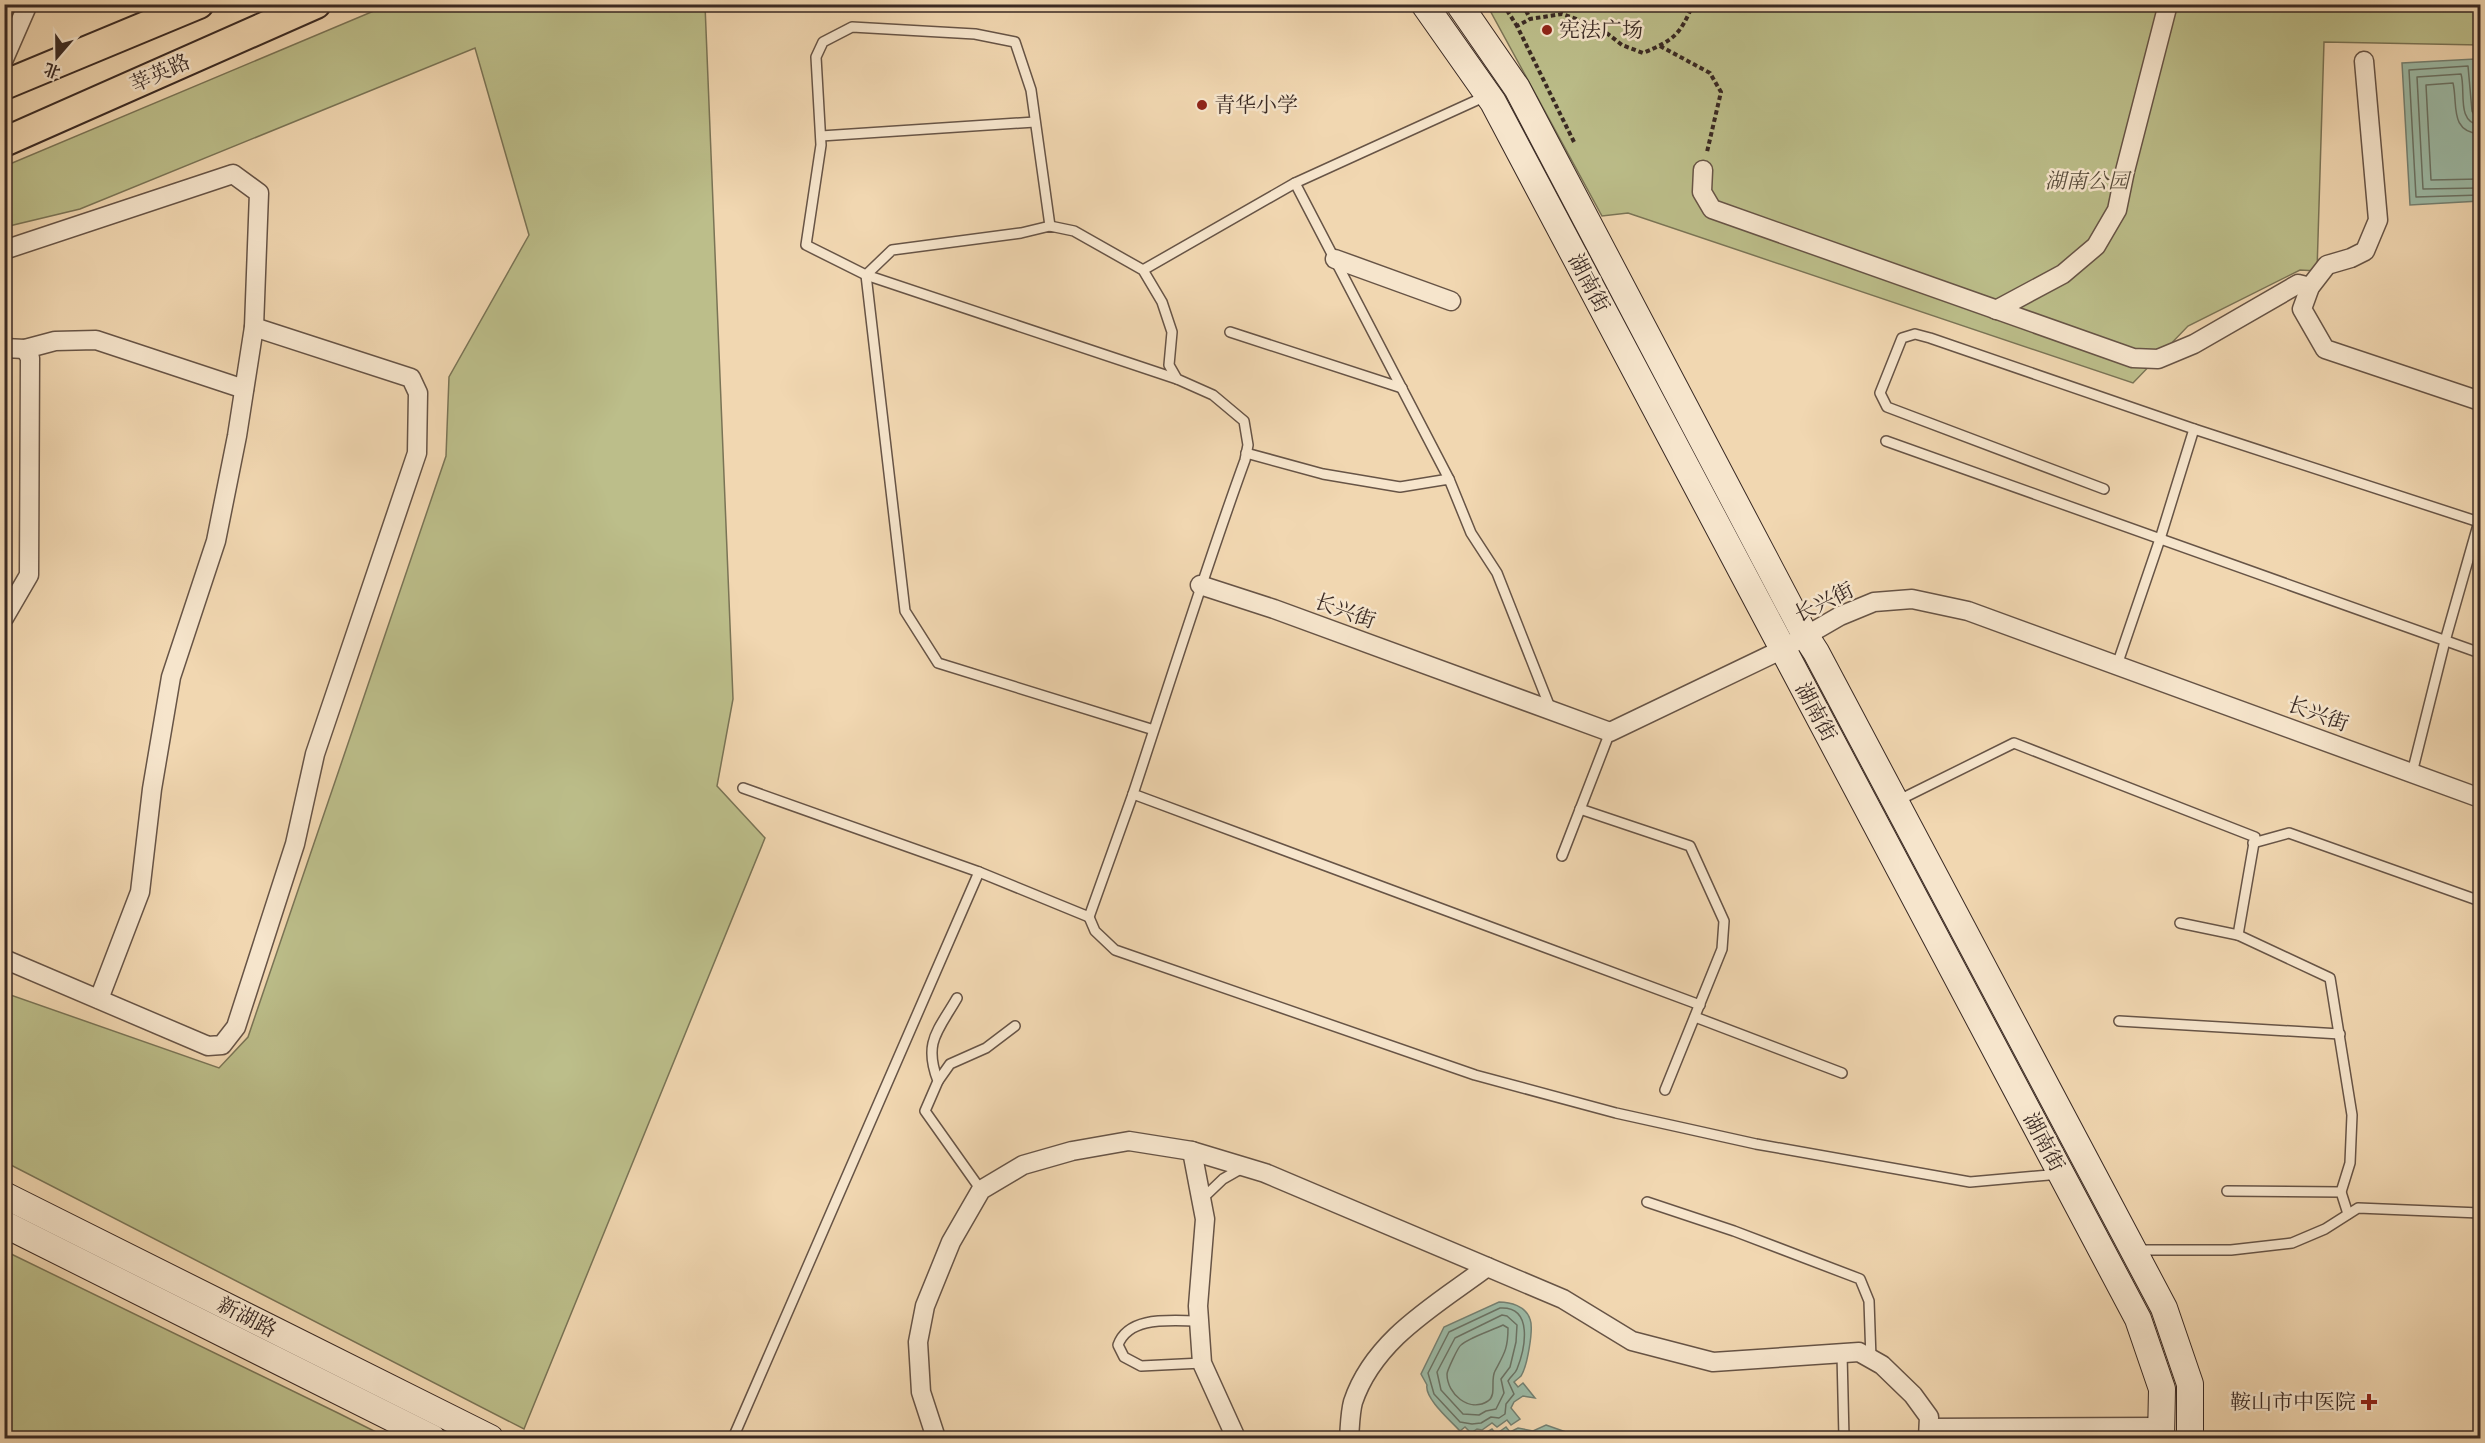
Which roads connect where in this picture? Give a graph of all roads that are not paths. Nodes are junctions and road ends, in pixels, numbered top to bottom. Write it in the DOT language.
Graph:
graph roads {
  1 [pos="28,4"];
  2 [pos="199,4"];
  3 [pos="316,4"];
  4 [pos="1424,4"];
  5 [pos="1459,4"];
  6 [pos="2168,4"];
  7 [pos="4,59"];
  8 [pos="2364,61"];
  9 [pos="4,85"];
  10 [pos="1488,95"];
  11 [pos="1035,122"];
  12 [pos="821,136"];
  13 [pos="4,142"];
  14 [pos="1703,170"];
  15 [pos="1295,183"];
  16 [pos="1050,226"];
  17 [pos="4,250"];
  18 [pos="1335,259"];
  19 [pos="1143,270"];
  20 [pos="866,275"];
  21 [pos="2310,287"];
  22 [pos="1451,301"];
  23 [pos="1996,310"];
  24 [pos="254,327"];
  25 [pos="1230,332"];
  26 [pos="4,348"];
  27 [pos="25,349"];
  28 [pos="1177,379"];
  29 [pos="1402,388"];
  30 [pos="244,389"];
  31 [pos="2481,401"];
  32 [pos="2194,429"];
  33 [pos="1886,441"];
  34 [pos="1246,453"];
  35 [pos="1449,479"];
  36 [pos="2104,489"];
  37 [pos="2480,520"];
  38 [pos="2160,539"];
  39 [pos="1200,585"];
  40 [pos="4,618"];
  41 [pos="1805,635"];
  42 [pos="2445,640"];
  43 [pos="1783,649"];
  44 [pos="2481,653"];
  45 [pos="2117,665"];
  46 [pos="1551,710"];
  47 [pos="1154,730"];
  48 [pos="1610,732"];
  49 [pos="2412,773"];
  50 [pos="743,788"];
  51 [pos="1133,794"];
  52 [pos="2481,798"];
  53 [pos="1896,802"];
  54 [pos="1580,809"];
  55 [pos="2253,843"];
  56 [pos="1562,856"];
  57 [pos="979,872"];
  58 [pos="2481,901"];
  59 [pos="1089,917"];
  60 [pos="2180,923"];
  61 [pos="2238,935"];
  62 [pos="4,959"];
  63 [pos="957,998"];
  64 [pos="99,999"];
  65 [pos="1700,1005"];
  66 [pos="1695,1017"];
  67 [pos="2119,1021"];
  68 [pos="1015,1026"];
  69 [pos="2340,1034"];
  70 [pos="1842,1072"];
  71 [pos="938,1081"];
  72 [pos="1665,1090"];
  73 [pos="1192,1151"];
  74 [pos="1244,1167"];
  75 [pos="2061,1174"];
  76 [pos="981,1190"];
  77 [pos="2228,1191"];
  78 [pos="2342,1192"];
  79 [pos="4,1195"];
  80 [pos="1201,1200"];
  81 [pos="1647,1202"];
  82 [pos="2481,1213"];
  83 [pos="2348,1214"];
  84 [pos="4,1224"];
  85 [pos="2134,1250"];
  86 [pos="1487,1268"];
  87 [pos="1198,1321"];
  88 [pos="1842,1354"];
  89 [pos="1871,1359"];
  90 [pos="1202,1363"];
  91 [pos="1928,1433"];
  92 [pos="2161,1433"];
  93 [pos="432,1438"];
  94 [pos="490,1438"];
  95 [pos="733,1438"];
  96 [pos="936,1438"];
  97 [pos="1236,1438"];
  98 [pos="1349,1438"];
  99 [pos="1844,1438"];
  100 [pos="2190,1438"];
  1 -- 7 [label="street"];
  2 -- 9 [label="main road"];
  3 -- 13 [label="main road, 莘英路"];
  4 -- 10 [label="main road, 湖南街"];
  5 -- 41 [label="main road, 湖南街"];
  6 -- 23 [label="street"];
  8 -- 21 [label="street"];
  10 -- 15 [label="lane"];
  10 -- 43 [label="main road, 湖南街"];
  11 -- 12 [label="lane"];
  11 -- 12 [label="lane"];
  11 -- 16 [label="lane"];
  12 -- 20 [label="lane"];
  14 -- 23 [label="street"];
  15 -- 18 [label="lane"];
  15 -- 19 [label="lane"];
  16 -- 19 [label="lane"];
  16 -- 20 [label="lane"];
  17 -- 24 [label="street"];
  18 -- 22 [label="street"];
  18 -- 29 [label="lane"];
  19 -- 28 [label="lane"];
  20 -- 28 [label="lane"];
  20 -- 47 [label="lane"];
  21 -- 23 [label="street"];
  21 -- 31 [label="street"];
  24 -- 30 [label="street"];
  24 -- 64 [label="street"];
  25 -- 29 [label="lane"];
  26 -- 27 [label="street"];
  27 -- 30 [label="street"];
  27 -- 40 [label="street"];
  28 -- 34 [label="lane"];
  29 -- 35 [label="lane"];
  30 -- 64 [label="street"];
  32 -- 36 [label="lane"];
  32 -- 37 [label="lane"];
  32 -- 38 [label="lane"];
  33 -- 38 [label="lane"];
  34 -- 35 [label="lane"];
  34 -- 39 [label="lane"];
  35 -- 46 [label="lane"];
  37 -- 42 [label="lane"];
  38 -- 42 [label="lane"];
  38 -- 45 [label="lane"];
  39 -- 46 [label="street, 长兴街"];
  39 -- 47 [label="lane"];
  41 -- 43 [label="street, 长兴街"];
  41 -- 45 [label="street, 长兴街"];
  41 -- 53 [label="main road, 湖南街"];
  42 -- 44 [label="lane"];
  42 -- 49 [label="lane"];
  43 -- 48 [label="street, 长兴街"];
  43 -- 75 [label="main road, 湖南街"];
  45 -- 49 [label="street, 长兴街"];
  46 -- 48 [label="street, 长兴街"];
  47 -- 51 [label="lane"];
  48 -- 54 [label="lane"];
  49 -- 52 [label="street, 长兴街"];
  50 -- 57 [label="lane"];
  51 -- 59 [label="lane"];
  51 -- 65 [label="lane"];
  53 -- 55 [label="lane"];
  53 -- 85 [label="main road, 湖南街"];
  54 -- 56 [label="lane"];
  54 -- 65 [label="lane"];
  55 -- 58 [label="lane"];
  55 -- 61 [label="lane"];
  57 -- 59 [label="lane"];
  57 -- 95 [label="lane"];
  59 -- 75 [label="lane"];
  60 -- 61 [label="lane"];
  61 -- 69 [label="lane"];
  62 -- 64 [label="street"];
  63 -- 71 [label="lane"];
  65 -- 66 [label="lane"];
  66 -- 70 [label="lane"];
  66 -- 72 [label="lane"];
  67 -- 69 [label="lane"];
  68 -- 71 [label="lane"];
  69 -- 78 [label="lane"];
  71 -- 76 [label="lane"];
  73 -- 74 [label="street"];
  73 -- 76 [label="street"];
  73 -- 80 [label="street"];
  74 -- 80 [label="lane"];
  74 -- 86 [label="street"];
  75 -- 92 [label="main road, 湖南街"];
  76 -- 96 [label="street"];
  77 -- 78 [label="lane"];
  78 -- 83 [label="lane"];
  79 -- 94 [label="main road, 新湖路"];
  80 -- 87 [label="street"];
  81 -- 89 [label="lane"];
  82 -- 83 [label="lane"];
  83 -- 85 [label="lane"];
  84 -- 93 [label="main road, 新湖路"];
  85 -- 100 [label="main road, 湖南街"];
  86 -- 88 [label="street"];
  86 -- 98 [label="street"];
  87 -- 90 [label="street"];
  87 -- 90 [label="lane"];
  88 -- 89 [label="street"];
  88 -- 99 [label="lane"];
  89 -- 91 [label="street"];
  90 -- 97 [label="street"];
  91 -- 92 [label="street"];
}
